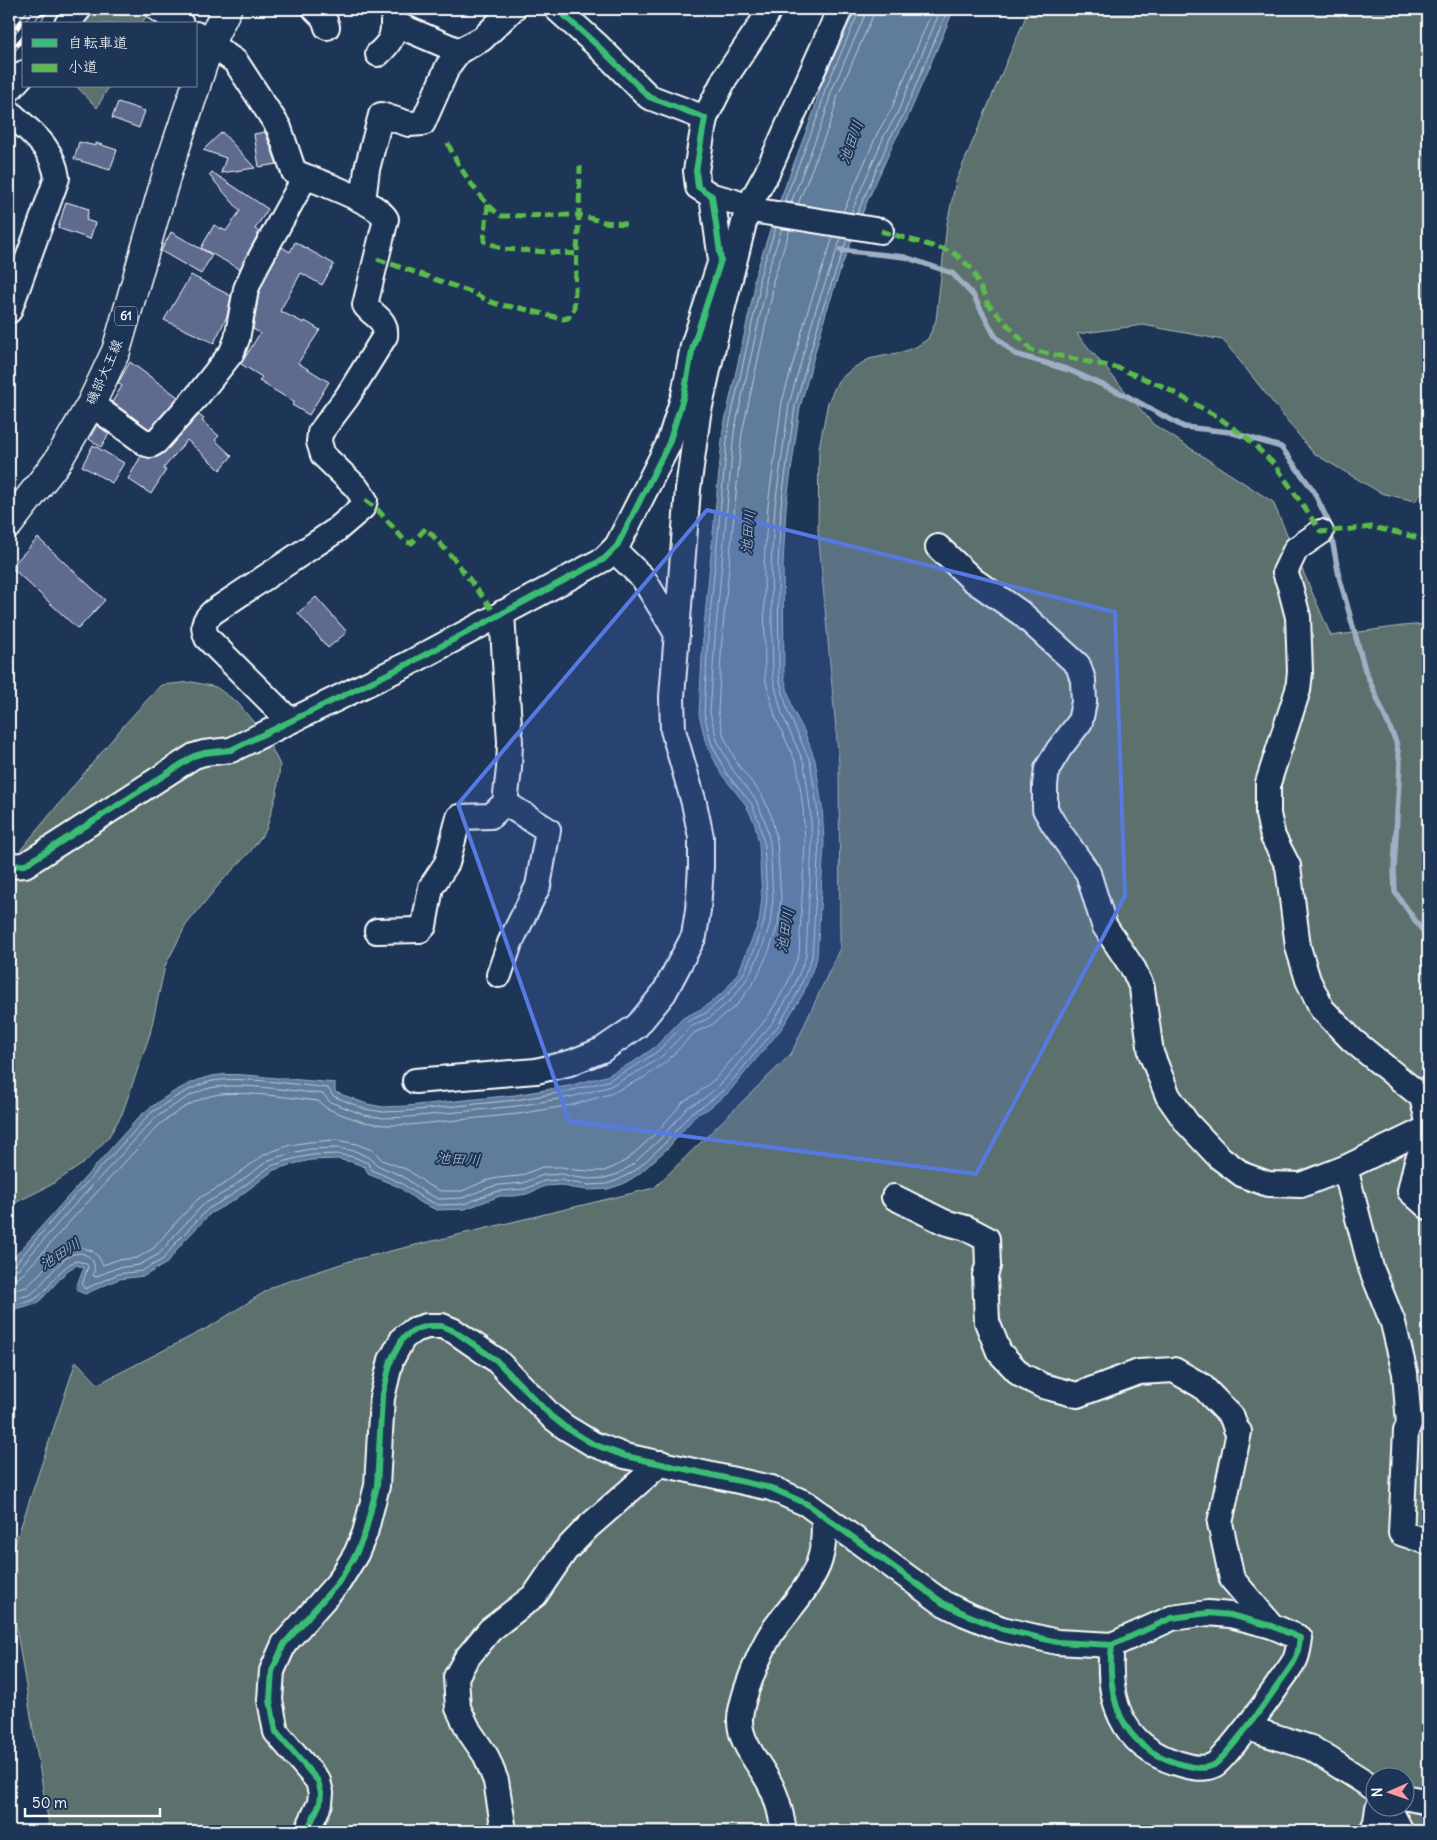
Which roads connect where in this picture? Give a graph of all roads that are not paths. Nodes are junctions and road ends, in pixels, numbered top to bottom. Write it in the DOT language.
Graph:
graph roads {
  1 [pos="16,9"];
  2 [pos="79,9"];
  3 [pos="158,9"];
  4 [pos="210,9"];
  5 [pos="227,9"];
  6 [pos="513,9"];
  7 [pos="557,9"];
  8 [pos="840,9"];
  9 [pos="762,11"];
  10 [pos="394,16"];
  11 [pos="9,18"];
  12 [pos="69,22"];
  13 [pos="178,22"];
  14 [pos="203,38"];
  15 [pos="459,51"];
  16 [pos="378,54"];
  17 [pos="198,72"];
  18 [pos="22,75"];
  19 [pos="195,88"];
  20 [pos="9,90"];
  21 [pos="9,112"];
  22 [pos="705,118"];
  23 [pos="305,177"];
  24 [pos="712,196"];
  25 [pos="363,201"];
  26 [pos="753,209"];
  27 [pos="881,231"];
  28 [pos="9,311"];
  29 [pos="91,404"];
  30 [pos="9,524"];
  31 [pos="1321,532"];
  32 [pos="938,548"];
  33 [pos="614,550"];
  34 [pos="502,613"];
  35 [pos="677,634"];
  36 [pos="290,721"];
  37 [pos="504,803"];
  38 [pos="9,866"];
  39 [pos="377,931"];
  40 [pos="499,974"];
  41 [pos="415,1081"];
  42 [pos="1428,1121"];
  43 [pos="1428,1130"];
  44 [pos="1345,1168"];
  45 [pos="894,1197"];
  46 [pos="1428,1207"];
  47 [pos="661,1463"];
  48 [pos="824,1516"];
  49 [pos="1428,1542"];
  50 [pos="1272,1626"];
  51 [pos="1112,1645"];
  52 [pos="1248,1728"];
  53 [pos="1364,1782"];
  54 [pos="1414,1799"];
  55 [pos="1428,1802"];
  56 [pos="1377,1818"];
  57 [pos="1394,1818"];
  58 [pos="307,1831"];
  59 [pos="504,1831"];
  60 [pos="784,1831"];
  61 [pos="1372,1831"];
  62 [pos="1401,1831"];
  1 -- 11 [label="street"];
  2 -- 12 [label="street"];
  3 -- 13 [label="street"];
  4 -- 14 [label="street"];
  5 -- 14 [label="main road, 磯部大王線 / 61"];
  6 -- 15 [label="street"];
  7 -- 22 [label="street"];
  8 -- 26 [label="street"];
  9 -- 22 [label="street"];
  10 -- 15 [label="street"];
  10 -- 16 [label="street"];
  14 -- 17 [label="main road, 磯部大王線 / 61"];
  14 -- 23 [label="street"];
  15 -- 25 [label="street"];
  18 -- 20 [label="street"];
  19 -- 29 [label="main road, 磯部大王線 / 61"];
  21 -- 28 [label="street"];
  22 -- 24 [label="street"];
  23 -- 25 [label="street"];
  23 -- 29 [label="street"];
  24 -- 26 [label="street"];
  24 -- 33 [label="street"];
  25 -- 36 [label="street"];
  26 -- 27 [label="street"];
  26 -- 35 [label="street"];
  29 -- 30 [label="main road, 磯部大王線 / 61"];
  31 -- 42 [label="street"];
  32 -- 44 [label="street"];
  33 -- 34 [label="street"];
  33 -- 35 [label="street"];
  34 -- 36 [label="street"];
  34 -- 37 [label="street"];
  35 -- 41 [label="street"];
  36 -- 38 [label="street"];
  37 -- 39 [label="street"];
  37 -- 40 [label="street"];
  43 -- 44 [label="street"];
  43 -- 46 [label="street"];
  44 -- 49 [label="street"];
  45 -- 50 [label="street"];
  47 -- 48 [label="street"];
  47 -- 58 [label="street"];
  47 -- 59 [label="street"];
  48 -- 51 [label="street"];
  48 -- 60 [label="street"];
  50 -- 51 [label="street"];
  50 -- 52 [label="street"];
  51 -- 52 [label="street"];
  52 -- 53 [label="street"];
  54 -- 55 [label="street"];
  56 -- 61 [label="street"];
  57 -- 62 [label="street"];
}
